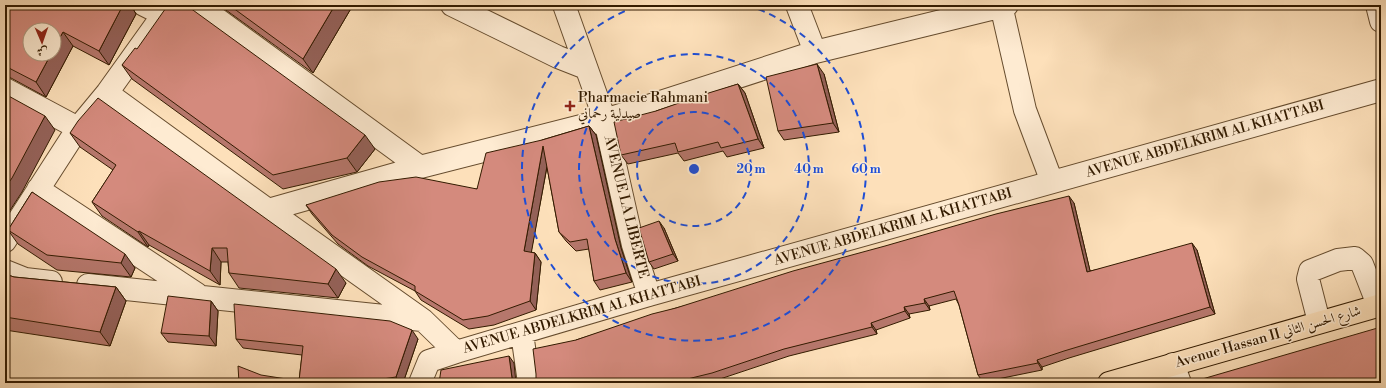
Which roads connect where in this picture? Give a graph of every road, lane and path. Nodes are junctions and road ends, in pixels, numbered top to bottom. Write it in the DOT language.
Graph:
graph roads {
  1 [pos="198,5"];
  2 [pos="452,5"];
  3 [pos="564,5"];
  4 [pos="797,5"];
  5 [pos="1377,5"];
  6 [pos="1003,6"];
  7 [pos="159,8"];
  8 [pos="1381,21"];
  9 [pos="815,52"];
  10 [pos="586,68"];
  11 [pos="5,89"];
  12 [pos="1381,90"];
  13 [pos="107,93"];
  14 [pos="605,120"];
  15 [pos="78,128"];
  16 [pos="420,167"];
  17 [pos="1052,182"];
  18 [pos="38,189"];
  19 [pos="268,210"];
  20 [pos="5,241"];
  21 [pos="5,271"];
  22 [pos="649,295"];
  23 [pos="200,296"];
  24 [pos="1380,305"];
  25 [pos="423,320"];
  26 [pos="1319,322"];
  27 [pos="522,333"];
  28 [pos="456,352"];
  29 [pos="1177,373"];
  30 [pos="5,382"];
  31 [pos="11,383"];
  32 [pos="420,383"];
  33 [pos="529,383"];
  34 [pos="1109,383"];
  1 -- 16 [label="street"];
  2 -- 10 [label="street"];
  3 -- 10 [label="street, AVENUE LA LIBERTE"];
  4 -- 9 [label="street"];
  5 -- 8 [label="street"];
  6 -- 9 [label="street"];
  6 -- 17 [label="street"];
  7 -- 13 [label="street"];
  9 -- 14 [label="street"];
  10 -- 14 [label="street, AVENUE LA LIBERTE"];
  11 -- 15 [label="street"];
  12 -- 17 [label="street, AVENUE ABDELKRIM AL KHATTABI"];
  13 -- 15 [label="street"];
  13 -- 19 [label="street"];
  14 -- 16 [label="street"];
  14 -- 22 [label="street, AVENUE LA LIBERTE"];
  15 -- 18 [label="street"];
  16 -- 19 [label="street"];
  17 -- 22 [label="street, AVENUE ABDELKRIM AL KHATTABI"];
  18 -- 20 [label="street"];
  18 -- 23 [label="street"];
  19 -- 25 [label="street"];
  21 -- 23 [label="street"];
  22 -- 27 [label="street, AVENUE ABDELKRIM AL KHATTABI"];
  23 -- 25 [label="street"];
  24 -- 26 [label="main road, Avenue Hassan II شارع الحسن الثاني"];
  24 -- 26 [label="street"];
  25 -- 28 [label="street"];
  26 -- 29 [label="main road, Avenue Hassan II شارع الحسن الثاني"];
  27 -- 28 [label="street, AVENUE ABDELKRIM AL KHATTABI"];
  27 -- 33 [label="street"];
  28 -- 32 [label="street, AVENUE ABDELKRIM AL KHATTABI"];
  29 -- 34 [label="main road, Avenue Hassan II شارع الحسن الثاني"];
  30 -- 31 [label="path"];
}
